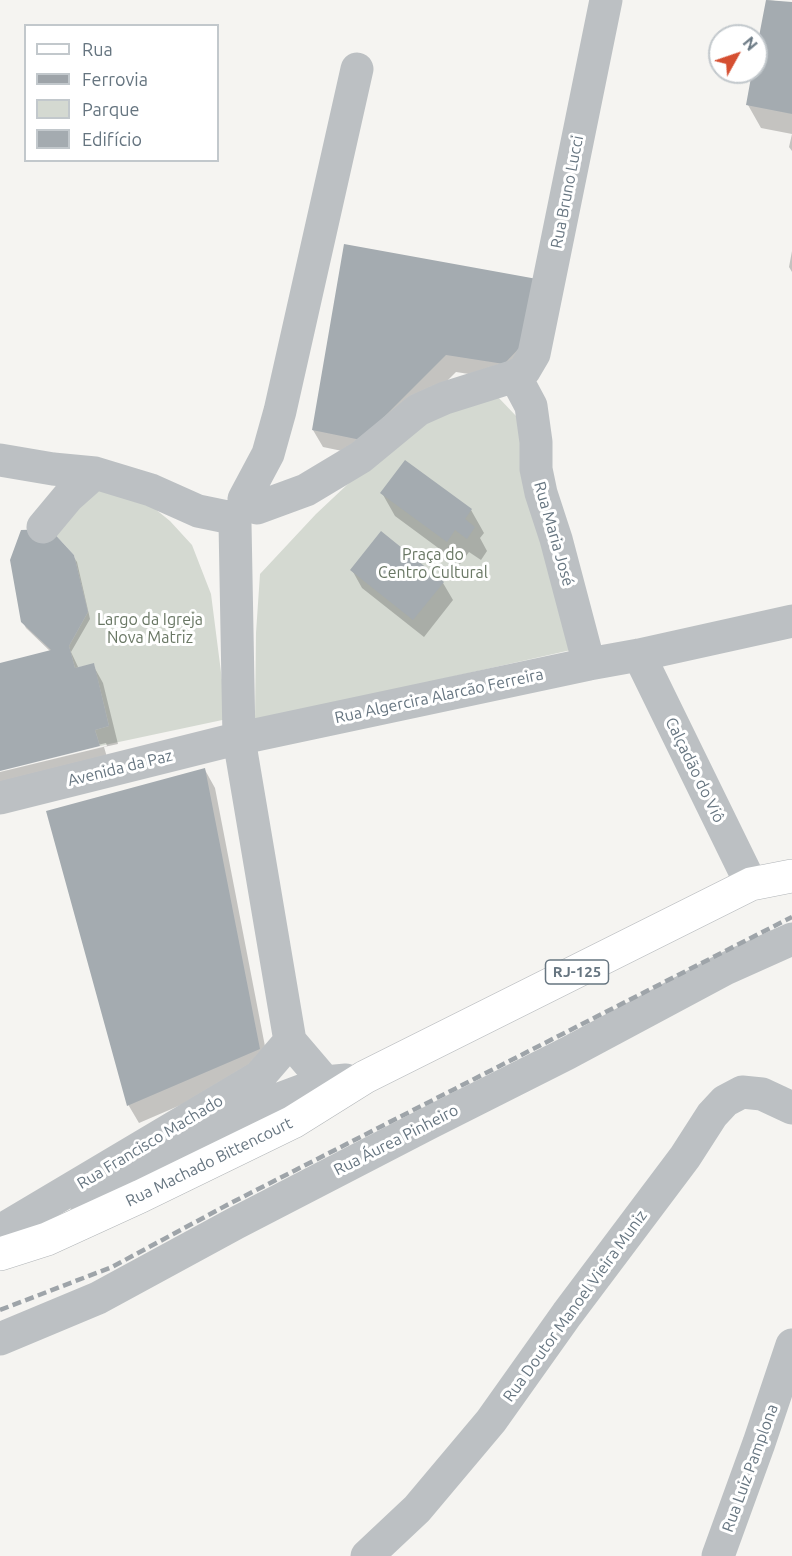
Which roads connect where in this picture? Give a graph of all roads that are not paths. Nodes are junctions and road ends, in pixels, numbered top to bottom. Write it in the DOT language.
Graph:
graph roads {
  1 [pos="606,0"];
  2 [pos="357,69"];
  3 [pos="515,376"];
  4 [pos="0,460"];
  5 [pos="95,472"];
  6 [pos="242,513"];
  7 [pos="43,527"];
  8 [pos="792,621"];
  9 [pos="639,656"];
  10 [pos="588,664"];
  11 [pos="245,738"];
  12 [pos="0,798"];
  13 [pos="792,876"];
  14 [pos="751,884"];
  15 [pos="792,939"];
  16 [pos="290,1041"];
  17 [pos="365,1077"];
  18 [pos="325,1082"];
  19 [pos="792,1108"];
  20 [pos="0,1231"];
  21 [pos="47,1239"];
  22 [pos="0,1254"];
  23 [pos="0,1339"];
  24 [pos="792,1345"];
  25 [pos="367,1556"];
  26 [pos="718,1556"];
  1 -- 3 [label="street, Rua Bruno Lucci"];
  2 -- 6 [label="street"];
  3 -- 6 [label="street"];
  3 -- 10 [label="street, Rua Maria José"];
  4 -- 5 [label="street"];
  5 -- 6 [label="street"];
  5 -- 7 [label="street"];
  6 -- 11 [label="street"];
  8 -- 9 [label="street, Rua Algercira Alarcão Ferreira"];
  9 -- 10 [label="street, Rua Algercira Alarcão Ferreira"];
  9 -- 14 [label="street, Calçadão do Viô"];
  10 -- 11 [label="street, Rua Algercira Alarcão Ferreira"];
  11 -- 12 [label="street, Avenida da Paz"];
  11 -- 16 [label="street"];
  13 -- 14 [label="main road, Rua Machado Bittencourt / RJ-125"];
  14 -- 17 [label="main road, Rua Machado Bittencourt / RJ-125"];
  15 -- 23 [label="street, Rua Áurea Pinheiro"];
  16 -- 18 [label="street"];
  16 -- 20 [label="street, Rua Francisco Machado"];
  17 -- 18 [label="street, Rua Machado Bittencourt"];
  17 -- 21 [label="main road, Rua Machado Bittencourt / RJ-125"];
  18 -- 21 [label="street, Rua Machado Bittencourt"];
  19 -- 25 [label="street, Rua Doutor Manoel Vieira Muniz"];
  21 -- 22 [label="main road, Rua Machado Bittencourt / RJ-125"];
  24 -- 26 [label="street, Rua Luiz Pamplona"];
}
